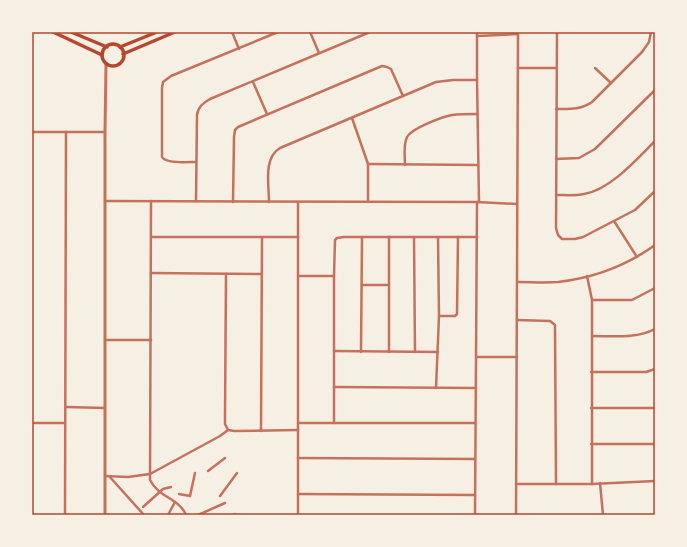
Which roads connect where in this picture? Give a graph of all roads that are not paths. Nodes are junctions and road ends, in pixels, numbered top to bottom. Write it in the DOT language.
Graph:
graph roads {
  1 [pos="53,32"];
  2 [pos="71,32"];
  3 [pos="157,32"];
  4 [pos="175,32"];
  5 [pos="232,32"];
  6 [pos="278,32"];
  7 [pos="310,32"];
  8 [pos="370,32"];
  9 [pos="556,32"];
  10 [pos="651,32"];
  11 [pos="518,33"];
  12 [pos="477,34"];
  13 [pos="106,47"];
  14 [pos="120,48"];
  15 [pos="239,49"];
  16 [pos="123,54"];
  17 [pos="319,54"];
  18 [pos="102,55"];
  19 [pos="106,64"];
  20 [pos="518,68"];
  21 [pos="556,68"];
  22 [pos="595,68"];
  23 [pos="477,80"];
  24 [pos="253,82"];
  25 [pos="611,83"];
  26 [pos="655,90"];
  27 [pos="403,96"];
  28 [pos="556,109"];
  29 [pos="267,114"];
  30 [pos="477,114"];
  31 [pos="352,118"];
  32 [pos="32,132"];
  33 [pos="66,132"];
  34 [pos="105,132"];
  35 [pos="655,141"];
  36 [pos="556,159"];
  37 [pos="196,162"];
  38 [pos="368,164"];
  39 [pos="406,165"];
  40 [pos="478,165"];
  41 [pos="655,191"];
  42 [pos="556,195"];
  43 [pos="105,201"];
  44 [pos="151,201"];
  45 [pos="196,201"];
  46 [pos="233,202"];
  47 [pos="269,202"];
  48 [pos="298,202"];
  49 [pos="368,202"];
  50 [pos="478,202"];
  51 [pos="518,204"];
  52 [pos="614,221"];
  53 [pos="152,237"];
  54 [pos="298,237"];
  55 [pos="362,237"];
  56 [pos="389,237"];
  57 [pos="477,237"];
  58 [pos="262,238"];
  59 [pos="414,238"];
  60 [pos="438,238"];
  61 [pos="458,238"];
  62 [pos="655,245"];
  63 [pos="636,257"];
  64 [pos="151,273"];
  65 [pos="226,274"];
  66 [pos="261,274"];
  67 [pos="298,276"];
  68 [pos="334,276"];
  69 [pos="587,276"];
  70 [pos="517,282"];
  71 [pos="362,285"];
  72 [pos="388,285"];
  73 [pos="655,288"];
  74 [pos="592,300"];
  75 [pos="439,316"];
  76 [pos="518,320"];
  77 [pos="655,329"];
  78 [pos="592,336"];
  79 [pos="105,340"];
  80 [pos="151,340"];
  81 [pos="334,352"];
  82 [pos="361,352"];
  83 [pos="388,352"];
  84 [pos="415,352"];
  85 [pos="438,352"];
  86 [pos="477,357"];
  87 [pos="517,357"];
  88 [pos="655,369"];
  89 [pos="592,372"];
  90 [pos="334,387"];
  91 [pos="436,388"];
  92 [pos="476,388"];
  93 [pos="66,407"];
  94 [pos="105,408"];
  95 [pos="591,408"];
  96 [pos="655,408"];
  97 [pos="334,422"];
  98 [pos="32,423"];
  99 [pos="65,423"];
  100 [pos="298,423"];
  101 [pos="475,423"];
  102 [pos="228,430"];
  103 [pos="298,430"];
  104 [pos="262,431"];
  105 [pos="591,444"];
  106 [pos="655,444"];
  107 [pos="225,458"];
  108 [pos="298,458"];
  109 [pos="475,459"];
  110 [pos="208,471"];
  111 [pos="195,473"];
  112 [pos="236,473"];
  113 [pos="150,474"];
  114 [pos="105,476"];
  115 [pos="109,476"];
  116 [pos="655,481"];
  117 [pos="600,483"];
  118 [pos="516,484"];
  119 [pos="556,484"];
  120 [pos="592,484"];
  121 [pos="171,487"];
  122 [pos="160,492"];
  123 [pos="179,494"];
  124 [pos="298,494"];
  125 [pos="475,495"];
  126 [pos="220,496"];
  127 [pos="175,502"];
  128 [pos="225,503"];
  129 [pos="143,508"];
  130 [pos="65,515"];
  131 [pos="105,515"];
  132 [pos="144,515"];
  133 [pos="168,515"];
  134 [pos="186,515"];
  135 [pos="198,515"];
  136 [pos="298,515"];
  137 [pos="475,515"];
  138 [pos="516,515"];
  139 [pos="603,515"];
  1 -- 18 [label="main road"];
  2 -- 13 [label="main road"];
  3 -- 14 [label="main road"];
  4 -- 16 [label="main road"];
  5 -- 15 [label="street"];
  6 -- 15 [label="street"];
  7 -- 17 [label="street"];
  8 -- 17 [label="street"];
  9 -- 21 [label="street"];
  10 -- 25 [label="street"];
  11 -- 12 [label="street"];
  11 -- 20 [label="street"];
  12 -- 23 [label="street"];
  13 -- 14 [label="main road"];
  13 -- 18 [label="main road"];
  14 -- 16 [label="main road"];
  15 -- 37 [label="street"];
  16 -- 19 [label="main road"];
  17 -- 24 [label="street"];
  18 -- 19 [label="main road"];
  19 -- 34 [label="street"];
  20 -- 21 [label="street"];
  20 -- 51 [label="street"];
  21 -- 28 [label="street"];
  22 -- 25 [label="street"];
  23 -- 27 [label="street"];
  23 -- 30 [label="street"];
  24 -- 29 [label="street"];
  24 -- 37 [label="street"];
  25 -- 28 [label="street"];
  26 -- 36 [label="street"];
  27 -- 29 [label="street"];
  27 -- 31 [label="street"];
  28 -- 36 [label="street"];
  29 -- 46 [label="street"];
  30 -- 39 [label="street"];
  30 -- 40 [label="street"];
  31 -- 38 [label="street"];
  31 -- 47 [label="street"];
  32 -- 33 [label="street"];
  33 -- 34 [label="street"];
  33 -- 93 [label="street"];
  34 -- 43 [label="street"];
  35 -- 42 [label="street"];
  36 -- 42 [label="street"];
  37 -- 45 [label="street"];
  38 -- 39 [label="street"];
  38 -- 49 [label="street"];
  39 -- 40 [label="street"];
  40 -- 50 [label="street"];
  41 -- 52 [label="street"];
  42 -- 52 [label="street"];
  43 -- 44 [label="street"];
  43 -- 79 [label="street"];
  44 -- 45 [label="street"];
  44 -- 53 [label="street"];
  45 -- 46 [label="street"];
  46 -- 47 [label="street"];
  47 -- 48 [label="street"];
  48 -- 49 [label="street"];
  48 -- 54 [label="street"];
  49 -- 50 [label="street"];
  50 -- 51 [label="street"];
  50 -- 57 [label="street"];
  51 -- 70 [label="street"];
  52 -- 63 [label="street"];
  53 -- 58 [label="street"];
  53 -- 64 [label="street"];
  54 -- 58 [label="street"];
  54 -- 67 [label="street"];
  55 -- 56 [label="street"];
  55 -- 68 [label="street"];
  55 -- 71 [label="street"];
  56 -- 59 [label="street"];
  56 -- 72 [label="street"];
  57 -- 61 [label="street"];
  57 -- 86 [label="street"];
  58 -- 66 [label="street"];
  59 -- 60 [label="street"];
  59 -- 84 [label="street"];
  60 -- 61 [label="street"];
  60 -- 75 [label="street"];
  61 -- 75 [label="street"];
  62 -- 63 [label="street"];
  63 -- 69 [label="street"];
  64 -- 65 [label="street"];
  64 -- 80 [label="street"];
  65 -- 66 [label="street"];
  65 -- 102 [label="street"];
  66 -- 104 [label="street"];
  67 -- 68 [label="street"];
  67 -- 100 [label="street"];
  68 -- 81 [label="street"];
  69 -- 70 [label="street"];
  69 -- 74 [label="street"];
  70 -- 76 [label="street"];
  71 -- 72 [label="street"];
  71 -- 82 [label="street"];
  72 -- 83 [label="street"];
  73 -- 74 [label="street"];
  74 -- 78 [label="street"];
  75 -- 85 [label="street"];
  76 -- 87 [label="street"];
  76 -- 119 [label="street"];
  77 -- 78 [label="street"];
  78 -- 89 [label="street"];
  79 -- 80 [label="street"];
  79 -- 94 [label="street"];
  80 -- 113 [label="street"];
  81 -- 82 [label="street"];
  81 -- 90 [label="street"];
  82 -- 83 [label="street"];
  83 -- 84 [label="street"];
  84 -- 85 [label="street"];
  85 -- 91 [label="street"];
  86 -- 87 [label="street"];
  86 -- 92 [label="street"];
  87 -- 118 [label="street"];
  88 -- 89 [label="street"];
  89 -- 95 [label="street"];
  90 -- 91 [label="street"];
  90 -- 97 [label="street"];
  91 -- 92 [label="street"];
  92 -- 101 [label="street"];
  93 -- 94 [label="street"];
  93 -- 99 [label="street"];
  94 -- 114 [label="street"];
  95 -- 96 [label="street"];
  95 -- 105 [label="street"];
  97 -- 100 [label="street"];
  97 -- 101 [label="street"];
  98 -- 99 [label="street"];
  99 -- 130 [label="street"];
  100 -- 103 [label="street"];
  101 -- 109 [label="street"];
  102 -- 104 [label="street"];
  102 -- 113 [label="street"];
  103 -- 104 [label="street"];
  103 -- 108 [label="street"];
  105 -- 106 [label="street"];
  105 -- 120 [label="street"];
  107 -- 110 [label="street"];
  108 -- 109 [label="street"];
  108 -- 124 [label="street"];
  109 -- 125 [label="street"];
  111 -- 123 [label="street"];
  112 -- 126 [label="street"];
  113 -- 115 [label="street"];
  113 -- 122 [label="street"];
  114 -- 115 [label="street"];
  114 -- 131 [label="street"];
  115 -- 132 [label="street"];
  116 -- 117 [label="street"];
  117 -- 120 [label="street"];
  117 -- 139 [label="street"];
  118 -- 119 [label="street"];
  118 -- 138 [label="street"];
  119 -- 120 [label="street"];
  121 -- 122 [label="street"];
  122 -- 127 [label="street"];
  122 -- 129 [label="street"];
  124 -- 125 [label="street"];
  124 -- 136 [label="street"];
  125 -- 137 [label="street"];
  127 -- 133 [label="street"];
  127 -- 134 [label="street"];
  128 -- 135 [label="street"];
}
